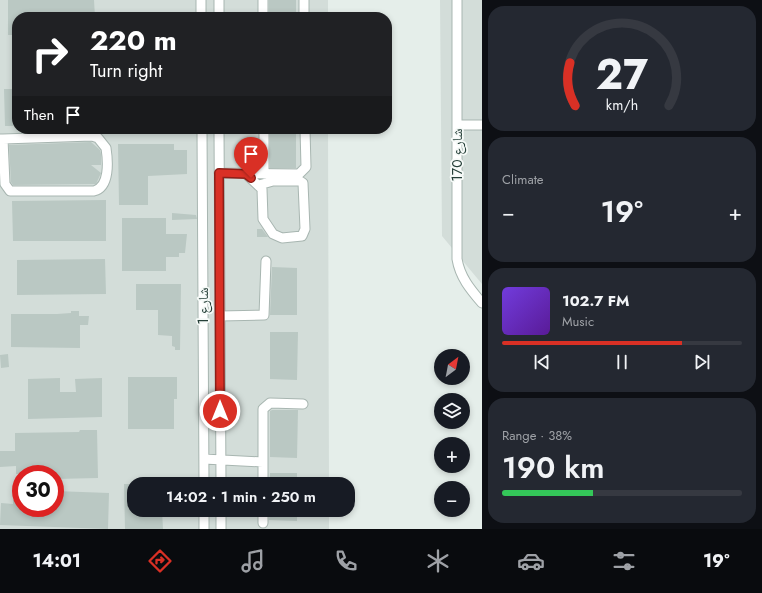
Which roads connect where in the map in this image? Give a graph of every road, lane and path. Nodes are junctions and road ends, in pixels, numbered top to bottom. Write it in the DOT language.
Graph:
graph roads {
  1 [pos="201,0"];
  2 [pos="219,0"];
  3 [pos="263,0"];
  4 [pos="304,0"];
  5 [pos="457,0"];
  6 [pos="201,12"];
  7 [pos="219,12"];
  8 [pos="263,12"];
  9 [pos="304,12"];
  10 [pos="457,125"];
  11 [pos="482,125"];
  12 [pos="202,134"];
  13 [pos="219,134"];
  14 [pos="264,134"];
  15 [pos="305,134"];
  16 [pos="1,139"];
  17 [pos="219,173"];
  18 [pos="246,174"];
  19 [pos="264,174"];
  20 [pos="259,185"];
  21 [pos="266,261"];
  22 [pos="482,303"];
  23 [pos="220,316"];
  24 [pos="303,404"];
  25 [pos="204,459"];
  26 [pos="221,459"];
  27 [pos="263,462"];
  28 [pos="204,477"];
  29 [pos="221,477"];
  30 [pos="263,477"];
  31 [pos="204,517"];
  32 [pos="221,517"];
  33 [pos="263,517"];
  34 [pos="263,523"];
  35 [pos="204,529"];
  36 [pos="221,529"];
  1 -- 6 [label="street"];
  2 -- 7 [label="street"];
  3 -- 8 [label="street"];
  4 -- 9 [label="street"];
  5 -- 10 [label="street, شارع 170"];
  10 -- 11 [label="street"];
  10 -- 22 [label="street, شارع 170"];
  12 -- 25 [label="street, شارع 1"];
  13 -- 17 [label="street, شارع 1"];
  14 -- 19 [label="street"];
  15 -- 19 [label="street"];
  16 -- 16 [label="street"];
  17 -- 18 [label="street"];
  17 -- 23 [label="street, شارع 1"];
  18 -- 19 [label="street"];
  18 -- 20 [label="street"];
  20 -- 20 [label="street"];
  21 -- 23 [label="street"];
  23 -- 26 [label="street, شارع 1"];
  24 -- 27 [label="street"];
  25 -- 26 [label="street"];
  25 -- 28 [label="street, شارع 1"];
  26 -- 27 [label="street"];
  26 -- 29 [label="street, شارع 1"];
  27 -- 30 [label="street"];
  31 -- 35 [label="street"];
  32 -- 36 [label="street"];
  33 -- 34 [label="street"];
}
